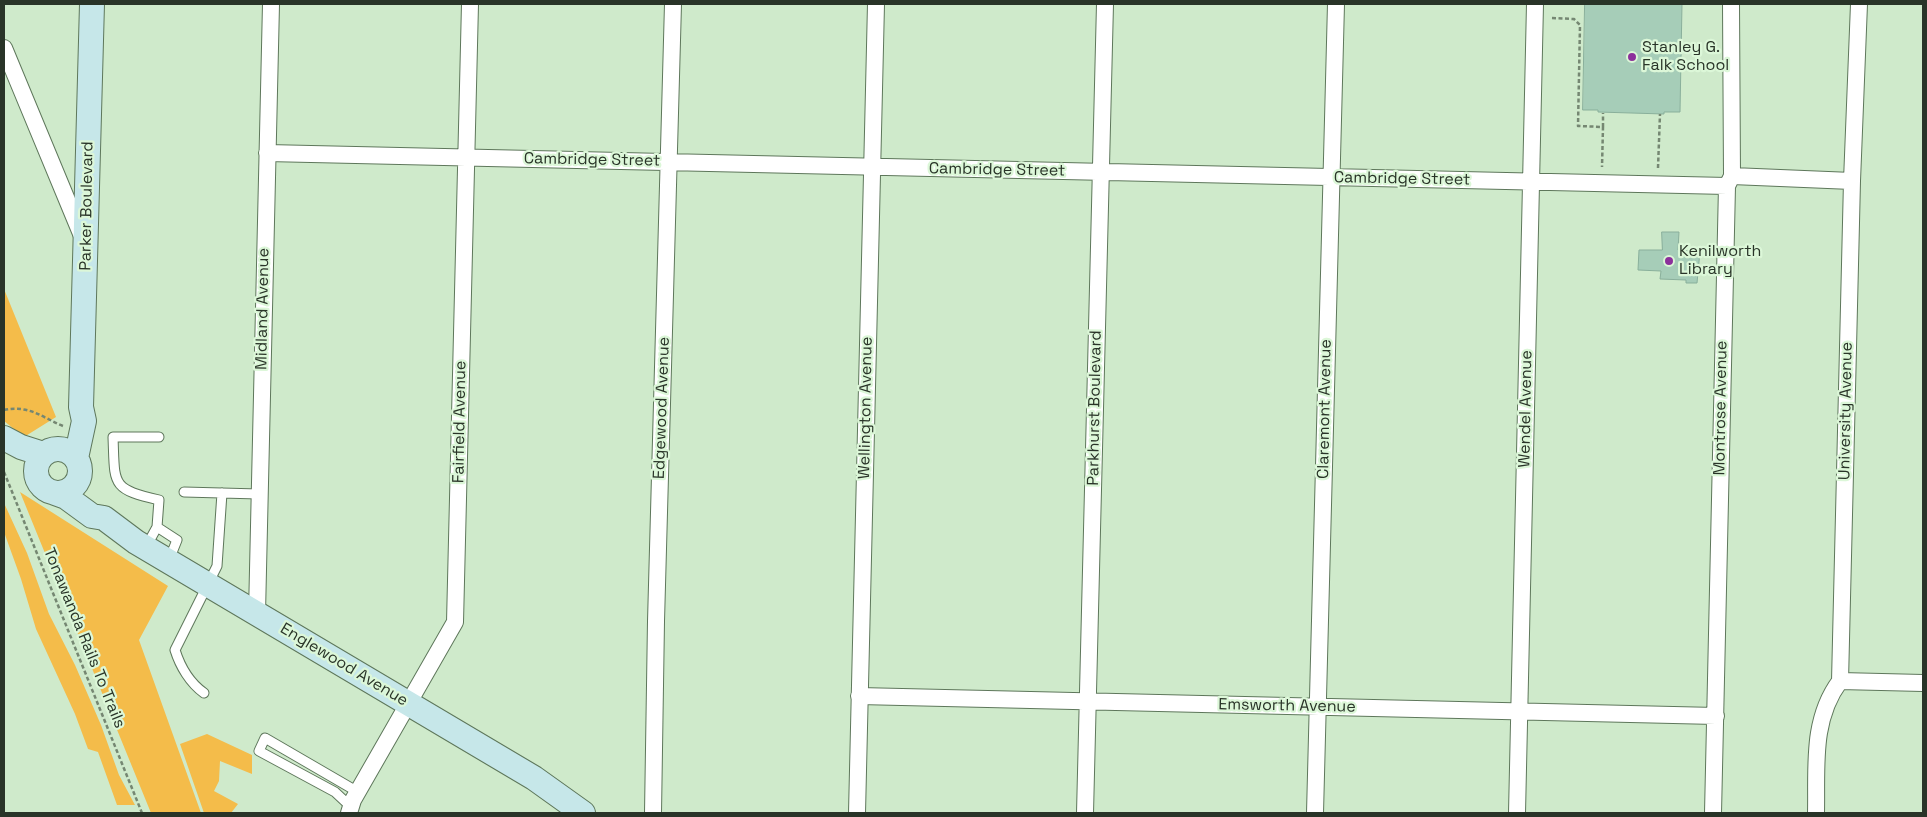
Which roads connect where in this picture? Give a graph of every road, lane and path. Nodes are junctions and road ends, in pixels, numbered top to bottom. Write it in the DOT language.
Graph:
graph roads {
  1 [pos="92,4"];
  2 [pos="270,4"];
  3 [pos="470,4"];
  4 [pos="673,4"];
  5 [pos="876,4"];
  6 [pos="1105,4"];
  7 [pos="1336,4"];
  8 [pos="1535,4"];
  9 [pos="1731,4"];
  10 [pos="1859,4"];
  11 [pos="1552,18"];
  12 [pos="4,48"];
  13 [pos="1604,113"];
  14 [pos="1660,114"];
  15 [pos="1603,127"];
  16 [pos="266,153"];
  17 [pos="466,158"];
  18 [pos="669,162"];
  19 [pos="872,167"];
  20 [pos="1602,167"];
  21 [pos="1658,168"];
  22 [pos="1101,172"];
  23 [pos="1331,178"];
  24 [pos="1531,180"];
  25 [pos="1729,181"];
  26 [pos="1852,181"];
  27 [pos="86,246"];
  28 [pos="81,407"];
  29 [pos="4,410"];
  30 [pos="66,427"];
  31 [pos="158,437"];
  32 [pos="4,438"];
  33 [pos="4,452"];
  34 [pos="43,459"];
  35 [pos="78,465"];
  36 [pos="4,472"];
  37 [pos="184,492"];
  38 [pos="55,493"];
  39 [pos="222,493"];
  40 [pos="259,494"];
  41 [pos="104,518"];
  42 [pos="157,527"];
  43 [pos="146,547"];
  44 [pos="169,561"];
  45 [pos="208,583"];
  46 [pos="257,614"];
  47 [pos="1840,681"];
  48 [pos="1923,683"];
  49 [pos="204,694"];
  50 [pos="859,696"];
  51 [pos="1088,702"];
  52 [pos="408,703"];
  53 [pos="1318,707"];
  54 [pos="1519,712"];
  55 [pos="1716,716"];
  56 [pos="352,804"];
  57 [pos="142,813"];
  58 [pos="583,813"];
  59 [pos="652,813"];
  60 [pos="857,813"];
  61 [pos="1085,813"];
  62 [pos="1315,813"];
  63 [pos="1517,813"];
  64 [pos="1713,813"];
  65 [pos="1816,813"];
  1 -- 27 [label="street, Parker Boulevard"];
  2 -- 16 [label="street, Midland Avenue"];
  3 -- 17 [label="street, Fairfield Avenue"];
  4 -- 18 [label="street, Edgewood Avenue"];
  5 -- 19 [label="street, Wellington Avenue"];
  6 -- 22 [label="street, Parkhurst Boulevard"];
  7 -- 23 [label="street, Claremont Avenue"];
  8 -- 24 [label="street, Wendel Avenue"];
  9 -- 25 [label="street, Montrose Avenue"];
  10 -- 26 [label="street, University Avenue"];
  11 -- 15 [label="path"];
  12 -- 27 [label="street"];
  13 -- 15 [label="path"];
  14 -- 21 [label="path"];
  15 -- 20 [label="path"];
  16 -- 17 [label="street, Cambridge Street"];
  16 -- 40 [label="street, Midland Avenue"];
  17 -- 18 [label="street, Cambridge Street"];
  17 -- 52 [label="street, Fairfield Avenue"];
  18 -- 19 [label="street, Cambridge Street"];
  18 -- 59 [label="street, Edgewood Avenue"];
  19 -- 22 [label="street, Cambridge Street"];
  19 -- 50 [label="street, Wellington Avenue"];
  22 -- 23 [label="street, Cambridge Street"];
  22 -- 51 [label="street, Parkhurst Boulevard"];
  23 -- 24 [label="street, Cambridge Street"];
  23 -- 53 [label="street, Claremont Avenue"];
  24 -- 25 [label="street, Cambridge Street"];
  24 -- 54 [label="street, Wendel Avenue"];
  25 -- 26 [label="street, Cambridge Street"];
  25 -- 55 [label="street, Montrose Avenue"];
  26 -- 47 [label="street, University Avenue"];
  27 -- 28 [label="street, Parker Boulevard"];
  28 -- 34 [label="street, Parker Boulevard"];
  28 -- 35 [label="street, Parker Boulevard"];
  29 -- 30 [label="path"];
  31 -- 42 [label="lane"];
  32 -- 34 [label="street, Englewood Avenue"];
  33 -- 34 [label="street, Englewood Avenue"];
  34 -- 35 [label="street, Englewood Avenue"];
  34 -- 38 [label="street, Englewood Avenue"];
  35 -- 38 [label="street"];
  35 -- 41 [label="street, Englewood Avenue"];
  36 -- 57 [label="path, Tonawanda Rails To Trails"];
  37 -- 39 [label="lane"];
  38 -- 41 [label="street, Englewood Avenue"];
  39 -- 40 [label="lane"];
  39 -- 45 [label="lane"];
  40 -- 46 [label="street, Midland Avenue"];
  41 -- 43 [label="street, Englewood Avenue"];
  42 -- 43 [label="lane"];
  42 -- 44 [label="lane"];
  43 -- 44 [label="street, Englewood Avenue"];
  44 -- 45 [label="street, Englewood Avenue"];
  45 -- 46 [label="street, Englewood Avenue"];
  45 -- 49 [label="lane"];
  46 -- 52 [label="street, Englewood Avenue"];
  47 -- 48 [label="street"];
  47 -- 65 [label="street, University Avenue"];
  50 -- 51 [label="street, Emsworth Avenue"];
  50 -- 60 [label="street, Wellington Avenue"];
  51 -- 53 [label="street, Emsworth Avenue"];
  51 -- 61 [label="street, Parkhurst Boulevard"];
  52 -- 56 [label="street, Fairfield Avenue"];
  52 -- 58 [label="street, Englewood Avenue"];
  53 -- 54 [label="street, Emsworth Avenue"];
  53 -- 62 [label="street, Claremont Avenue"];
  54 -- 55 [label="street, Emsworth Avenue"];
  54 -- 63 [label="street, Wendel Avenue"];
  55 -- 64 [label="street, Montrose Avenue"];
  56 -- 56 [label="lane"];
}
